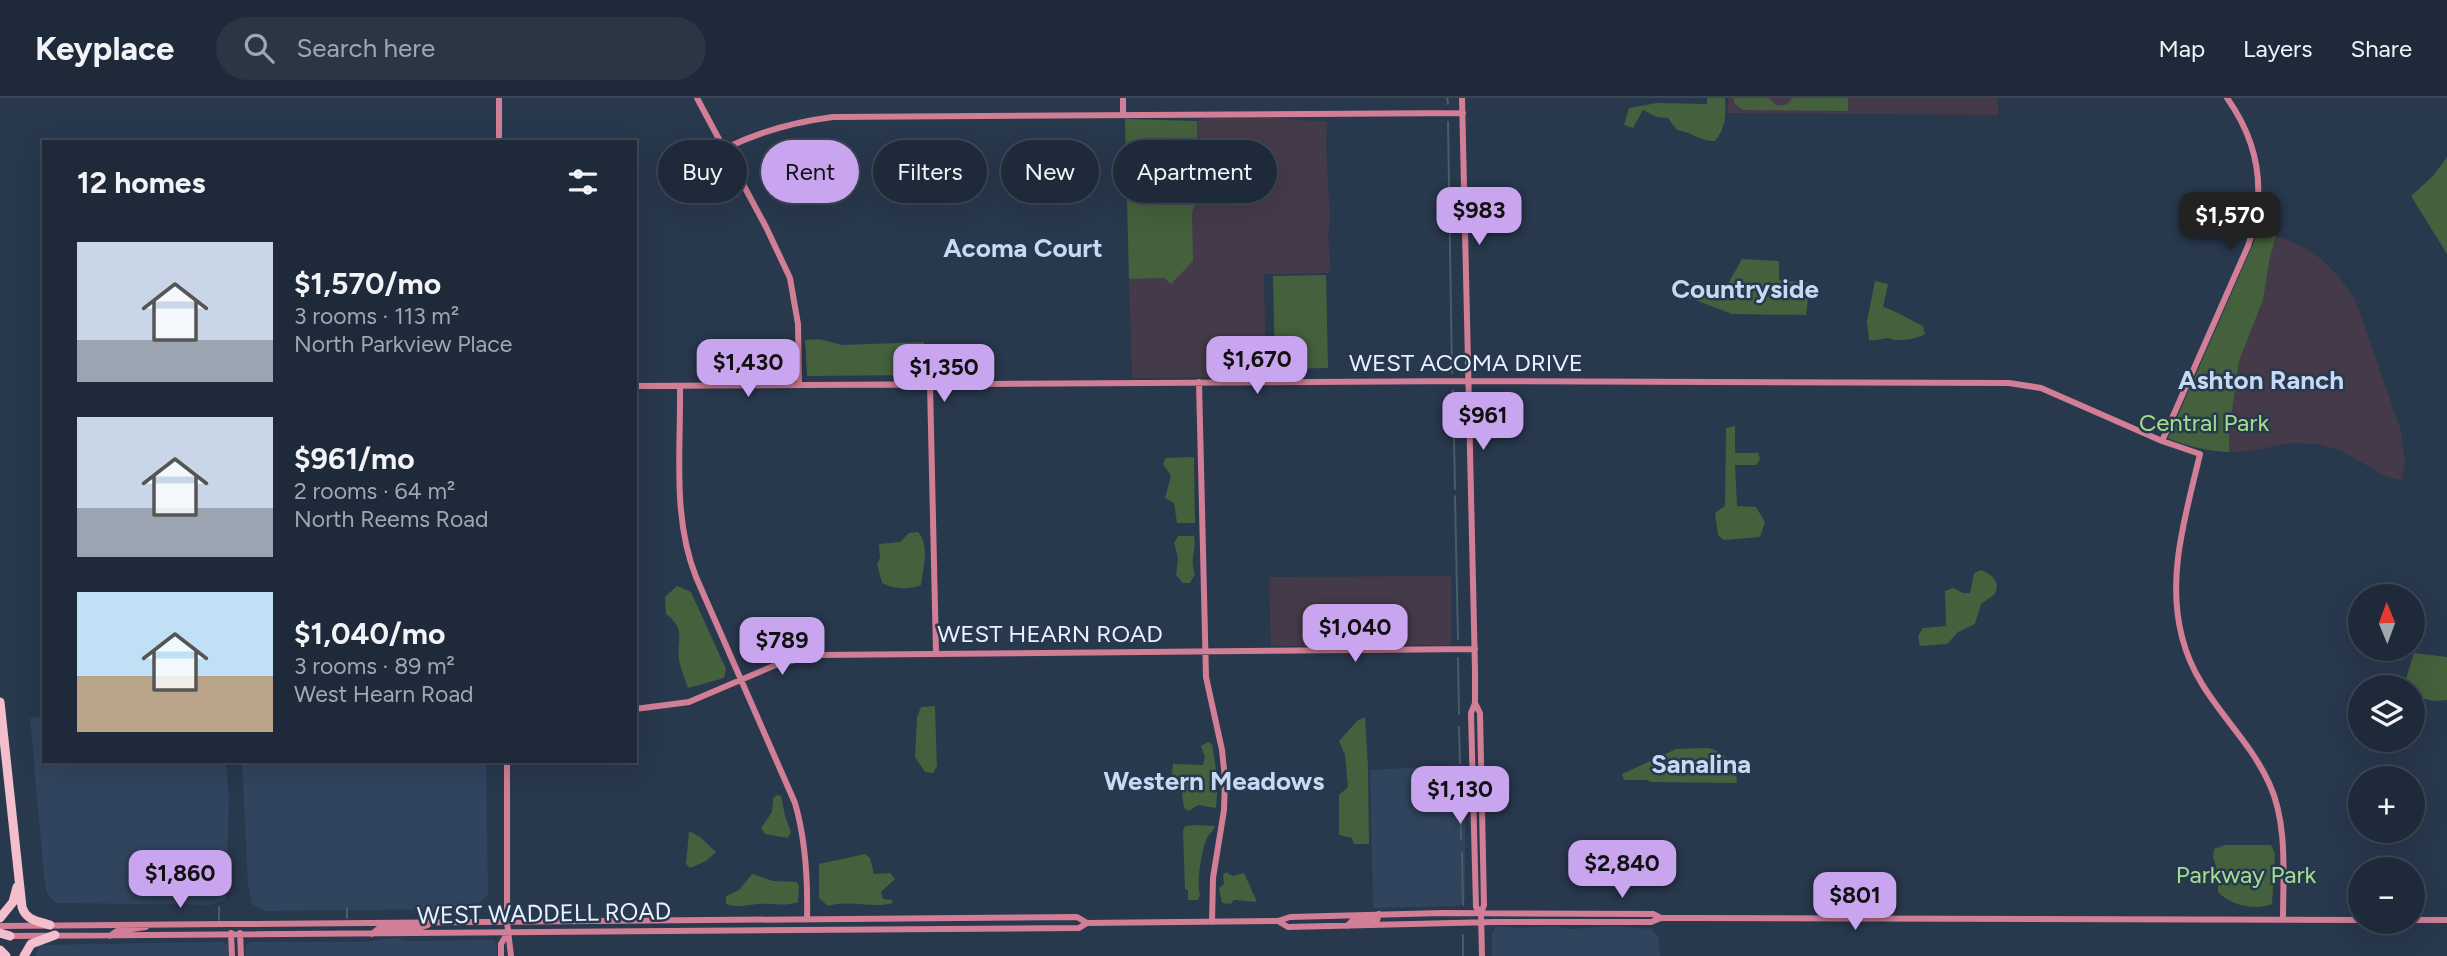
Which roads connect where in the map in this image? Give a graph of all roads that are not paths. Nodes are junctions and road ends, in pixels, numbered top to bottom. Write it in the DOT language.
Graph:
graph roads {
  1 [pos="499,98"];
  2 [pos="697,98"];
  3 [pos="1123,98"];
  4 [pos="1462,98"];
  5 [pos="2228,98"];
  6 [pos="1462,113"];
  7 [pos="1123,114"];
  8 [pos="499,140"];
  9 [pos="719,140"];
  10 [pos="744,140"];
  11 [pos="747,194"];
  12 [pos="1468,381"];
  13 [pos="1199,382"];
  14 [pos="930,384"];
  15 [pos="799,385"];
  16 [pos="637,386"];
  17 [pos="680,386"];
  18 [pos="2162,441"];
  19 [pos="1475,649"];
  20 [pos="1205,651"];
  21 [pos="936,653"];
  22 [pos="742,680"];
  23 [pos="0,702"];
  24 [pos="637,709"];
  25 [pos="507,763"];
  26 [pos="18,880"];
  27 [pos="1481,913"];
  28 [pos="1379,914"];
  29 [pos="1628,914"];
  30 [pos="0,918"];
  31 [pos="1661,918"];
  32 [pos="2283,919"];
  33 [pos="807,920"];
  34 [pos="2348,920"];
  35 [pos="2425,920"];
  36 [pos="2447,920"];
  37 [pos="1278,921"];
  38 [pos="507,922"];
  39 [pos="1212,922"];
  40 [pos="1481,922"];
  41 [pos="1570,922"];
  42 [pos="436,923"];
  43 [pos="1087,923"];
  44 [pos="161,924"];
  45 [pos="231,924"];
  46 [pos="240,924"];
  47 [pos="50,925"];
  48 [pos="1347,926"];
  49 [pos="3,931"];
  50 [pos="508,932"];
  51 [pos="372,934"];
  52 [pos="55,935"];
  53 [pos="231,935"];
  54 [pos="240,935"];
  55 [pos="110,936"];
  56 [pos="0,950"];
  57 [pos="6,956"];
  58 [pos="24,956"];
  59 [pos="232,956"];
  60 [pos="241,956"];
  61 [pos="501,956"];
  62 [pos="511,956"];
  63 [pos="1482,956"];
  1 -- 8 [label="street"];
  2 -- 9 [label="street"];
  3 -- 7 [label="street"];
  4 -- 6 [label="street"];
  5 -- 18 [label="street"];
  6 -- 7 [label="street"];
  6 -- 12 [label="street"];
  7 -- 10 [label="street"];
  11 -- 15 [label="street"];
  12 -- 13 [label="street, WEST ACOMA DRIVE"];
  12 -- 18 [label="street, WEST ACOMA DRIVE"];
  12 -- 19 [label="street"];
  13 -- 14 [label="street, WEST ACOMA DRIVE"];
  13 -- 20 [label="street"];
  14 -- 15 [label="street, WEST ACOMA DRIVE"];
  14 -- 21 [label="street"];
  15 -- 17 [label="street, WEST ACOMA DRIVE"];
  16 -- 17 [label="street, WEST ACOMA DRIVE"];
  17 -- 22 [label="street"];
  18 -- 32 [label="street, WEST ACOMA DRIVE"];
  19 -- 20 [label="street, WEST HEARN ROAD"];
  19 -- 27 [label="street"];
  20 -- 21 [label="street, WEST HEARN ROAD"];
  20 -- 39 [label="street"];
  21 -- 22 [label="street, WEST HEARN ROAD"];
  22 -- 24 [label="street, WEST HEARN ROAD"];
  22 -- 33 [label="street"];
  23 -- 26 [label="highway"];
  25 -- 38 [label="street"];
  26 -- 30 [label="highway"];
  26 -- 47 [label="highway"];
  27 -- 28 [label="street, WEST WADDELL ROAD"];
  27 -- 29 [label="street, WEST WADDELL ROAD"];
  27 -- 40 [label="street"];
  28 -- 37 [label="street, WEST WADDELL ROAD"];
  28 -- 48 [label="street"];
  29 -- 31 [label="street, WEST WADDELL ROAD"];
  29 -- 41 [label="street"];
  31 -- 32 [label="street, WEST WADDELL ROAD"];
  31 -- 41 [label="street, WEST WADDELL ROAD"];
  32 -- 34 [label="street, WEST WADDELL ROAD"];
  33 -- 38 [label="street, WEST WADDELL ROAD"];
  33 -- 43 [label="street, WEST WADDELL ROAD"];
  35 -- 36 [label="street"];
  37 -- 39 [label="street, WEST WADDELL ROAD"];
  37 -- 48 [label="street, WEST WADDELL ROAD"];
  38 -- 42 [label="street, WEST WADDELL ROAD"];
  38 -- 50 [label="street"];
  39 -- 43 [label="street, WEST WADDELL ROAD"];
  40 -- 41 [label="street, WEST WADDELL ROAD"];
  40 -- 48 [label="street, WEST WADDELL ROAD"];
  40 -- 63 [label="street"];
  42 -- 46 [label="street, WEST WADDELL ROAD"];
  42 -- 51 [label="street"];
  43 -- 50 [label="street, WEST WADDELL ROAD"];
  44 -- 45 [label="street, WEST WADDELL ROAD"];
  44 -- 47 [label="street, WEST WADDELL ROAD"];
  44 -- 55 [label="street"];
  45 -- 46 [label="street, WEST WADDELL ROAD"];
  45 -- 53 [label="street"];
  46 -- 54 [label="street"];
  47 -- 49 [label="street, WEST WADDELL ROAD"];
  49 -- 52 [label="street, WEST WADDELL ROAD"];
  50 -- 51 [label="street, WEST WADDELL ROAD"];
  50 -- 61 [label="street"];
  50 -- 62 [label="street"];
  51 -- 54 [label="street, WEST WADDELL ROAD"];
  52 -- 55 [label="street, WEST WADDELL ROAD"];
  52 -- 58 [label="highway"];
  53 -- 54 [label="street, WEST WADDELL ROAD"];
  53 -- 55 [label="street, WEST WADDELL ROAD"];
  53 -- 59 [label="street"];
  54 -- 60 [label="street"];
  56 -- 57 [label="highway"];
}
